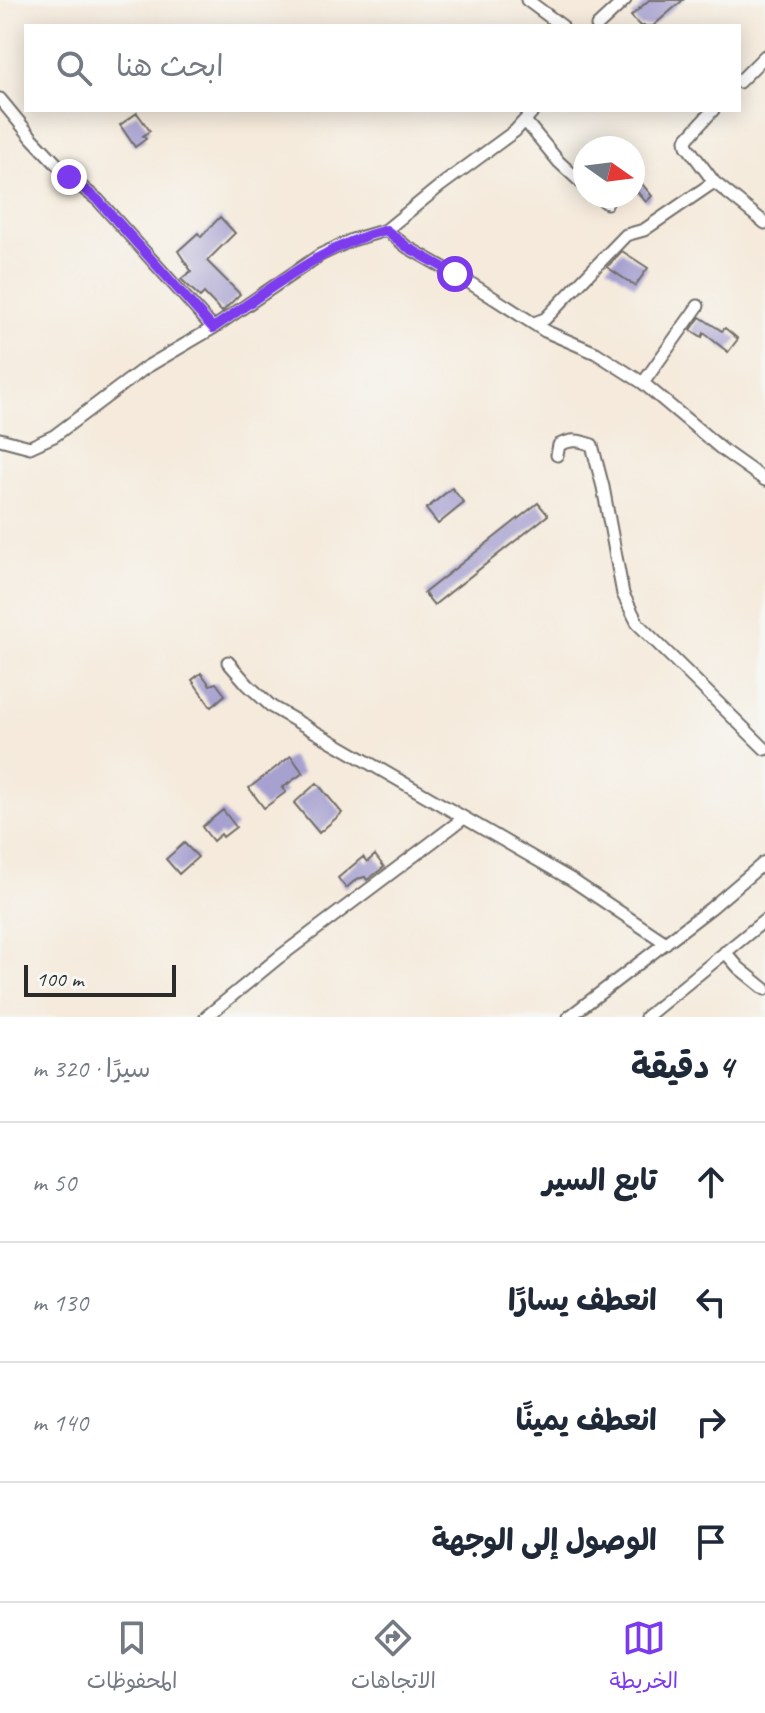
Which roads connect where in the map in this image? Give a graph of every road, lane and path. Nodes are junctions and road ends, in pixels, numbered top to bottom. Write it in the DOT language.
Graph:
graph roads {
  1 [pos="527,0"];
  2 [pos="625,0"];
  3 [pos="559,24"];
  4 [pos="599,24"];
  5 [pos="765,56"];
  6 [pos="741,80"];
  7 [pos="0,99"];
  8 [pos="533,112"];
  9 [pos="711,112"];
  10 [pos="526,122"];
  11 [pos="573,175"];
  12 [pos="714,182"];
  13 [pos="765,223"];
  14 [pos="386,230"];
  15 [pos="698,306"];
  16 [pos="534,323"];
  17 [pos="213,328"];
  18 [pos="643,383"];
  19 [pos="0,439"];
  20 [pos="557,455"];
  21 [pos="765,480"];
  22 [pos="228,662"];
  23 [pos="765,749"];
  24 [pos="464,818"];
  25 [pos="765,862"];
  26 [pos="765,920"];
  27 [pos="666,943"];
  28 [pos="725,952"];
  29 [pos="765,989"];
  30 [pos="206,1017"];
  31 [pos="569,1017"];
  32 [pos="646,1017"];
  1 -- 3 [label="street"];
  2 -- 4 [label="street"];
  5 -- 6 [label="street"];
  7 -- 17 [label="street"];
  8 -- 10 [label="street"];
  9 -- 12 [label="street"];
  10 -- 11 [label="street"];
  10 -- 14 [label="street"];
  12 -- 13 [label="street"];
  12 -- 16 [label="street"];
  14 -- 16 [label="street"];
  14 -- 17 [label="street"];
  15 -- 18 [label="street"];
  16 -- 18 [label="street"];
  17 -- 19 [label="street"];
  18 -- 21 [label="street"];
  20 -- 23 [label="street"];
  22 -- 24 [label="street"];
  24 -- 27 [label="street"];
  24 -- 30 [label="street"];
  25 -- 27 [label="street"];
  26 -- 28 [label="street"];
  27 -- 31 [label="street"];
  28 -- 29 [label="street"];
  28 -- 32 [label="street"];
}
